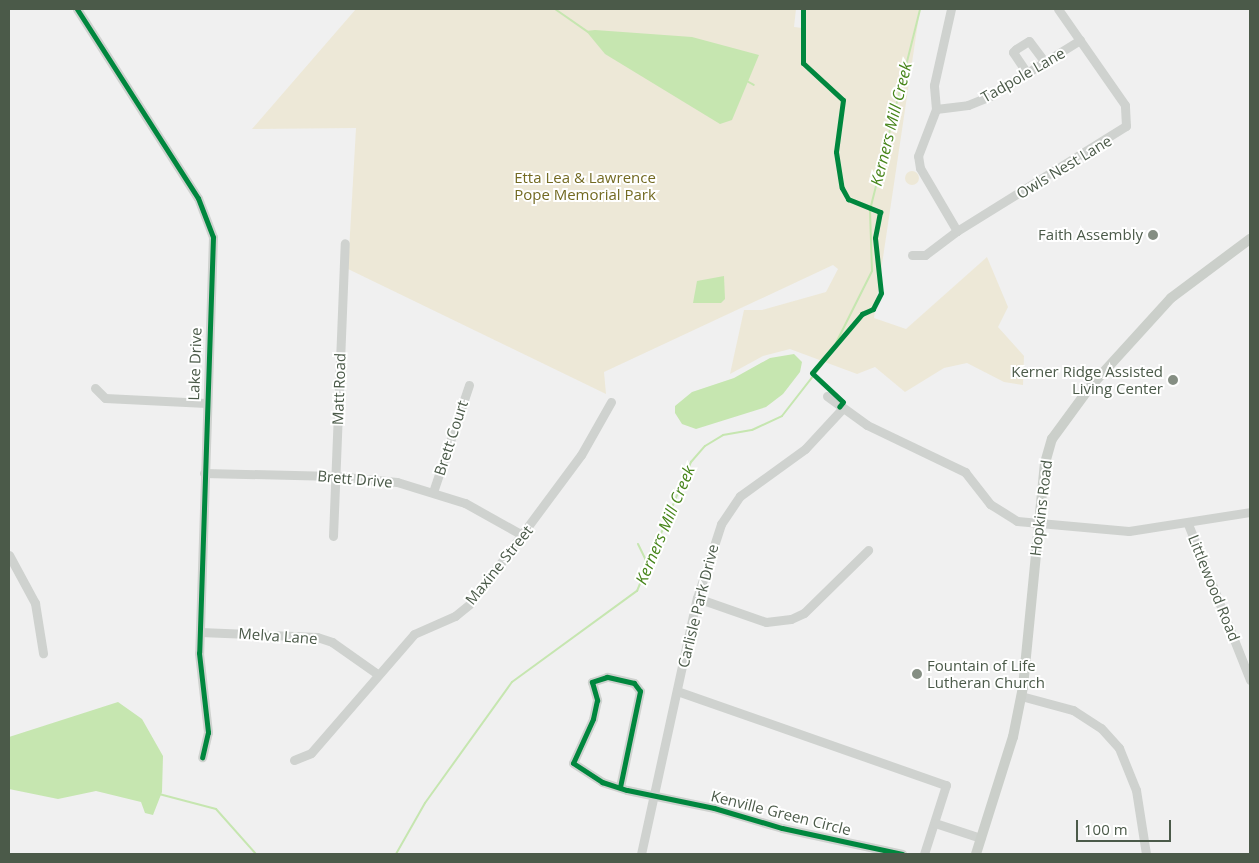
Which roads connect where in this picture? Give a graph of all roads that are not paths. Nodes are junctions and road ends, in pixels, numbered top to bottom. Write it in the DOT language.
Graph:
graph roads {
  1 [pos="77,9"];
  2 [pos="951,9"];
  3 [pos="1058,9"];
  4 [pos="1080,40"];
  5 [pos="1044,61"];
  6 [pos="1027,73"];
  7 [pos="936,109"];
  8 [pos="957,231"];
  9 [pos="1250,239"];
  10 [pos="345,243"];
  11 [pos="912,255"];
  12 [pos="469,384"];
  13 [pos="95,388"];
  14 [pos="827,396"];
  15 [pos="611,402"];
  16 [pos="206,403"];
  17 [pos="842,409"];
  18 [pos="204,473"];
  19 [pos="335,476"];
  20 [pos="433,492"];
  21 [pos="1250,512"];
  22 [pos="1188,524"];
  23 [pos="1038,525"];
  24 [pos="332,536"];
  25 [pos="524,536"];
  26 [pos="868,550"];
  27 [pos="9,556"];
  28 [pos="697,598"];
  29 [pos="200,632"];
  30 [pos="43,653"];
  31 [pos="376,673"];
  32 [pos="1250,680"];
  33 [pos="677,691"];
  34 [pos="1021,696"];
  35 [pos="202,757"];
  36 [pos="294,760"];
  37 [pos="620,787"];
  38 [pos="654,795"];
  39 [pos="935,823"];
  40 [pos="981,838"];
  41 [pos="642,854"];
  42 [pos="902,854"];
  43 [pos="924,854"];
  44 [pos="976,854"];
  45 [pos="1146,854"];
  1 -- 16 [label="street, Lake Drive"];
  2 -- 7 [label="street"];
  3 -- 4 [label="street, Owls Nest Lane"];
  4 -- 5 [label="street, Tadpole Lane"];
  4 -- 8 [label="street, Owls Nest Lane"];
  5 -- 6 [label="street, Tadpole Lane"];
  5 -- 6 [label="street"];
  6 -- 7 [label="street, Tadpole Lane"];
  7 -- 8 [label="street"];
  8 -- 11 [label="street"];
  9 -- 23 [label="main road, Hopkins Road"];
  10 -- 19 [label="street, Matt Road"];
  12 -- 20 [label="street, Brett Court"];
  13 -- 16 [label="street"];
  14 -- 17 [label="street"];
  15 -- 25 [label="street, Maxine Street"];
  16 -- 18 [label="street, Lake Drive"];
  17 -- 23 [label="street"];
  17 -- 28 [label="street, Carlisle Park Drive"];
  18 -- 19 [label="street, Brett Drive"];
  18 -- 29 [label="street, Lake Drive"];
  19 -- 20 [label="street, Brett Drive"];
  19 -- 24 [label="street, Matt Road"];
  20 -- 25 [label="street, Brett Drive"];
  21 -- 22 [label="street"];
  22 -- 23 [label="street"];
  22 -- 32 [label="street, Littlewood Road"];
  23 -- 34 [label="main road, Hopkins Road"];
  25 -- 31 [label="street, Maxine Street"];
  26 -- 28 [label="street"];
  27 -- 30 [label="street"];
  28 -- 33 [label="street, Carlisle Park Drive"];
  29 -- 31 [label="street, Melva Lane"];
  29 -- 35 [label="street, Lake Drive"];
  31 -- 36 [label="street, Maxine Street"];
  33 -- 38 [label="street, Carlisle Park Drive"];
  33 -- 39 [label="street"];
  34 -- 40 [label="main road, Hopkins Road"];
  34 -- 45 [label="street"];
  37 -- 37 [label="street, Kenville Green Circle"];
  37 -- 38 [label="street, Kenville Green Circle"];
  38 -- 41 [label="street, Carlisle Park Drive"];
  38 -- 42 [label="street, Kenville Green Circle"];
  39 -- 40 [label="street"];
  39 -- 43 [label="street"];
  40 -- 44 [label="main road, Hopkins Road"];
}
